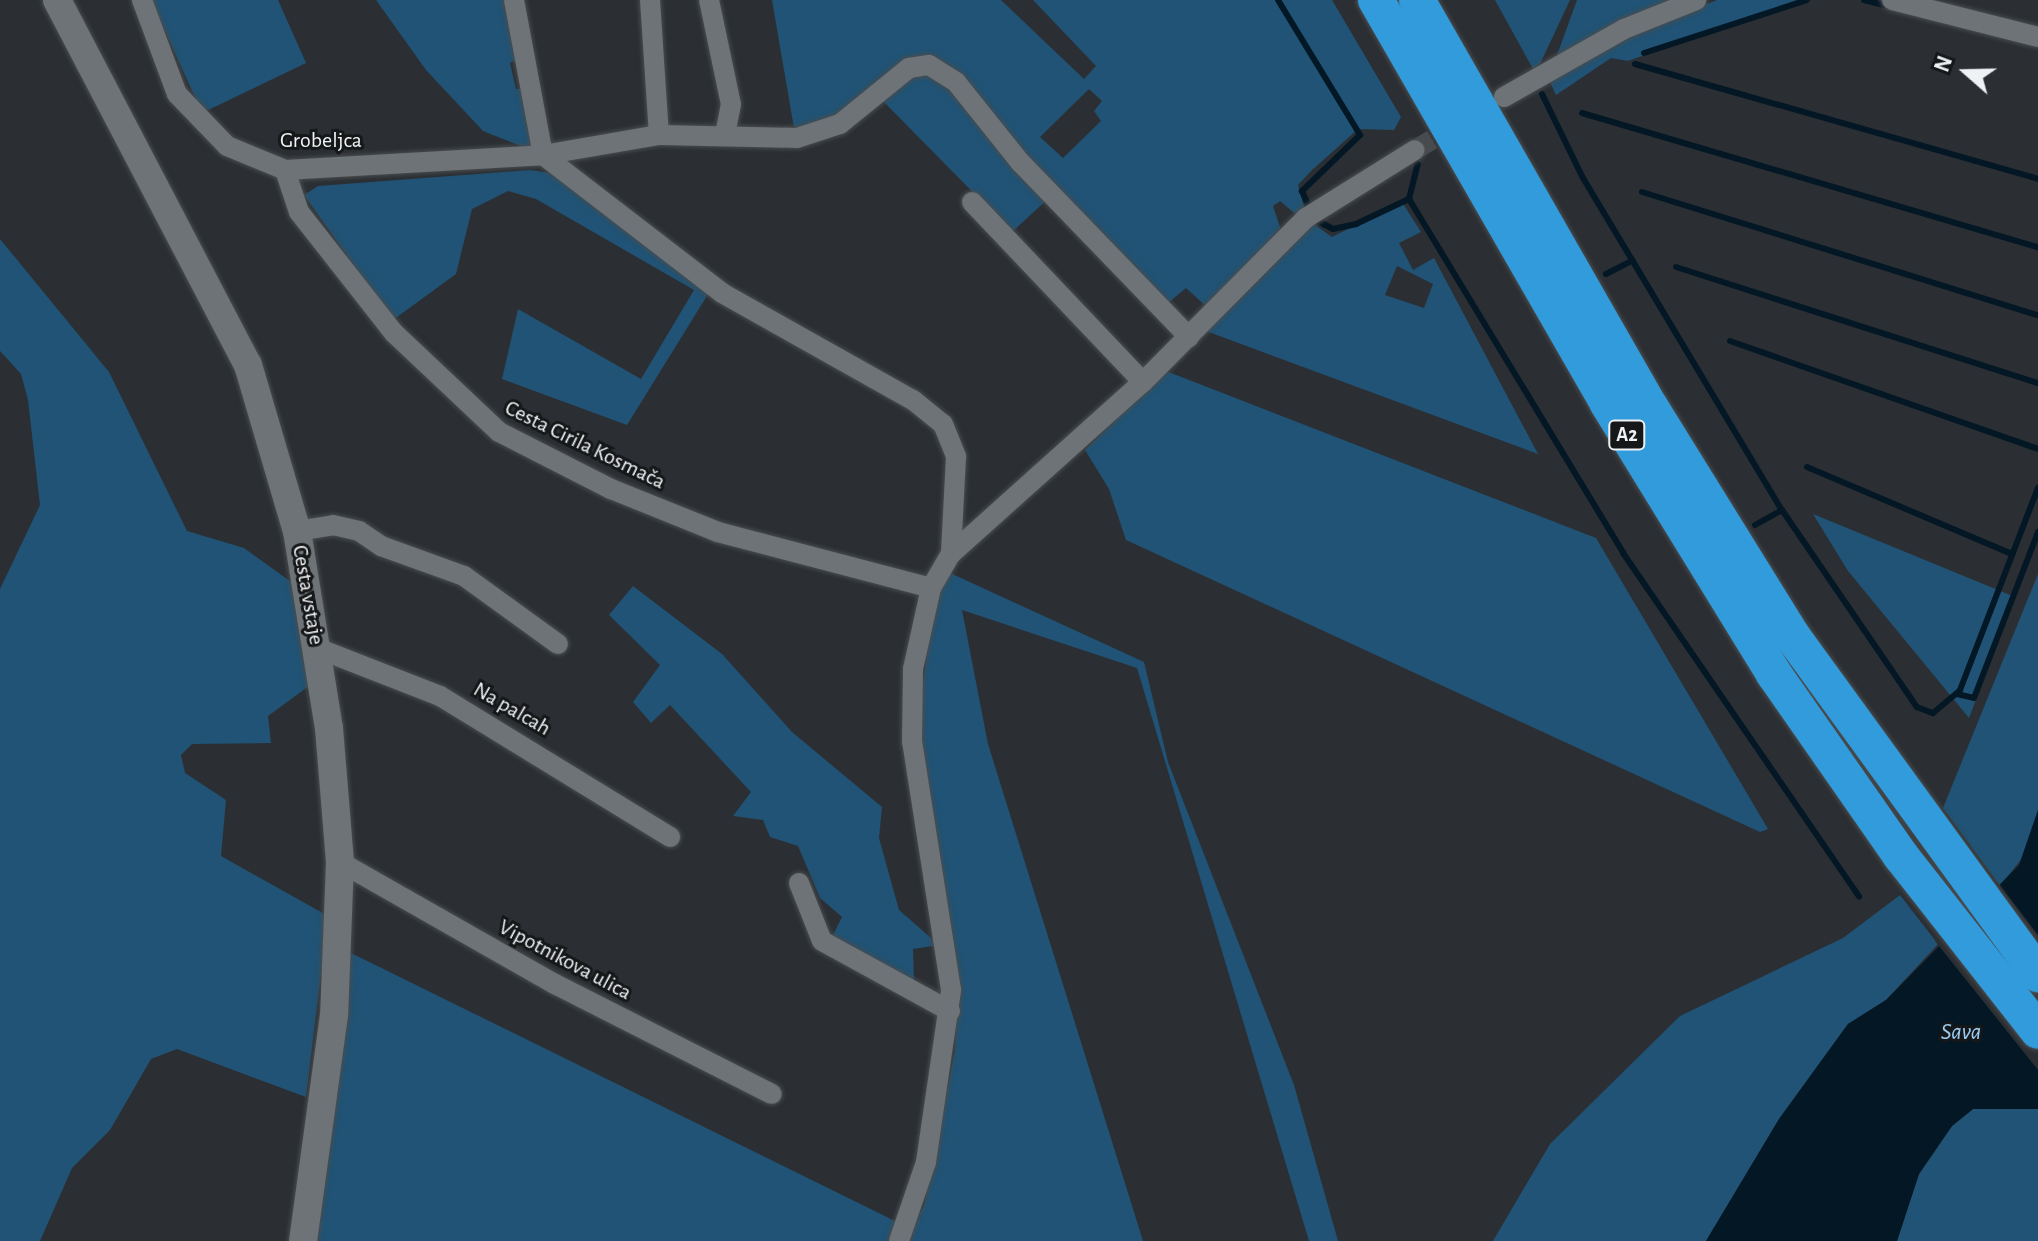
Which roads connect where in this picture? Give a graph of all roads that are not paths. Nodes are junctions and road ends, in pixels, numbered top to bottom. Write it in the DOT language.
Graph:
graph roads {
  1 [pos="57,0"];
  2 [pos="142,0"];
  3 [pos="514,0"];
  4 [pos="650,0"];
  5 [pos="709,0"];
  6 [pos="1376,0"];
  7 [pos="1417,0"];
  8 [pos="1696,0"];
  9 [pos="1892,0"];
  10 [pos="2038,37"];
  11 [pos="1504,97"];
  12 [pos="659,135"];
  13 [pos="725,135"];
  14 [pos="1415,150"];
  15 [pos="543,155"];
  16 [pos="285,170"];
  17 [pos="972,202"];
  18 [pos="1189,337"];
  19 [pos="1143,382"];
  20 [pos="297,531"];
  21 [pos="951,554"];
  22 [pos="931,588"];
  23 [pos="558,644"];
  24 [pos="317,648"];
  25 [pos="670,837"];
  26 [pos="340,862"];
  27 [pos="799,883"];
  28 [pos="2038,974"];
  29 [pos="950,1011"];
  30 [pos="2038,1031"];
  31 [pos="772,1094"];
  32 [pos="303,1241"];
  33 [pos="899,1241"];
  1 -- 20 [label="main road, Cesta vstaje"];
  2 -- 16 [label="street, Grobeljca"];
  3 -- 15 [label="street"];
  4 -- 12 [label="street"];
  5 -- 13 [label="street"];
  6 -- 30 [label="highway, A2"];
  7 -- 28 [label="highway, A2"];
  8 -- 11 [label="street"];
  9 -- 10 [label="street"];
  12 -- 13 [label="street, Grobeljca"];
  12 -- 15 [label="street, Grobeljca"];
  13 -- 18 [label="street, Grobeljca"];
  14 -- 18 [label="street"];
  15 -- 16 [label="street, Grobeljca"];
  15 -- 21 [label="street"];
  16 -- 22 [label="street, Cesta Cirila Kosmača"];
  17 -- 19 [label="street"];
  18 -- 19 [label="street"];
  19 -- 21 [label="street"];
  20 -- 23 [label="street"];
  20 -- 24 [label="main road, Cesta vstaje"];
  21 -- 22 [label="street"];
  22 -- 29 [label="street"];
  24 -- 25 [label="street, Na palcah"];
  24 -- 26 [label="main road, Cesta vstaje"];
  26 -- 31 [label="street, Vipotnikova ulica"];
  26 -- 32 [label="main road, Cesta vstaje"];
  27 -- 29 [label="street"];
  29 -- 33 [label="street"];
}
